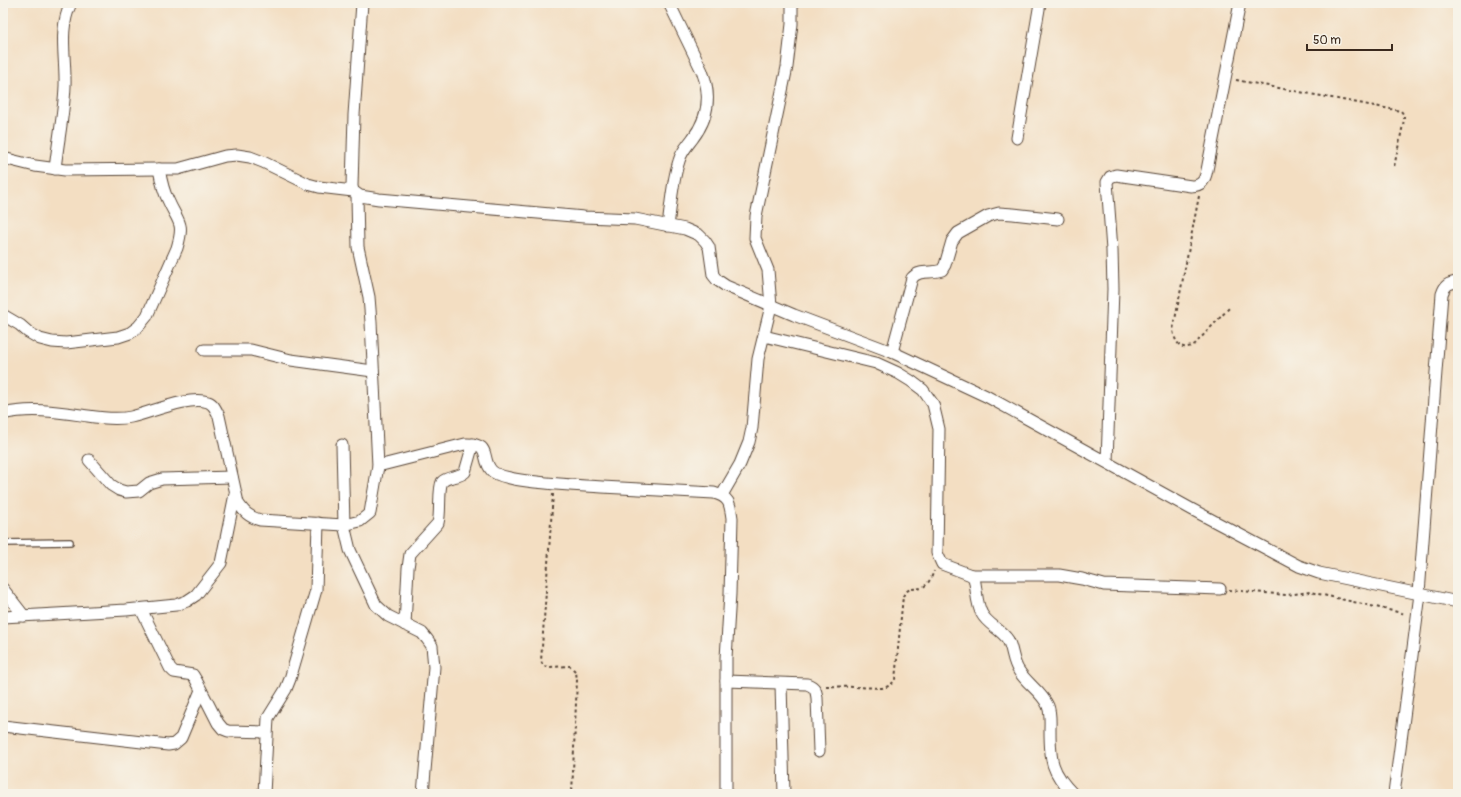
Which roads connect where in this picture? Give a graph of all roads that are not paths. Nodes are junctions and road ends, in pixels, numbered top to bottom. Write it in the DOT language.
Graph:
graph roads {
  1 [pos="71,3"];
  2 [pos="362,3"];
  3 [pos="669,3"];
  4 [pos="792,3"];
  5 [pos="1040,3"];
  6 [pos="1240,3"];
  7 [pos="1017,138"];
  8 [pos="3,158"];
  9 [pos="55,169"];
  10 [pos="159,169"];
  11 [pos="355,193"];
  12 [pos="1058,219"];
  13 [pos="668,226"];
  14 [pos="1458,282"];
  15 [pos="770,313"];
  16 [pos="3,315"];
  17 [pos="764,336"];
  18 [pos="204,350"];
  19 [pos="892,352"];
  20 [pos="373,371"];
  21 [pos="3,414"];
  22 [pos="473,444"];
  23 [pos="342,445"];
  24 [pos="89,460"];
  25 [pos="1107,462"];
  26 [pos="378,466"];
  27 [pos="232,477"];
  28 [pos="235,492"];
  29 [pos="722,495"];
  30 [pos="318,523"];
  31 [pos="344,525"];
  32 [pos="70,542"];
  33 [pos="3,543"];
  34 [pos="971,575"];
  35 [pos="3,589"];
  36 [pos="1220,589"];
  37 [pos="1458,602"];
  38 [pos="1419,603"];
  39 [pos="141,609"];
  40 [pos="24,616"];
  41 [pos="3,617"];
  42 [pos="405,625"];
  43 [pos="726,681"];
  44 [pos="781,684"];
  45 [pos="202,690"];
  46 [pos="3,726"];
  47 [pos="266,732"];
  48 [pos="819,751"];
  49 [pos="264,794"];
  50 [pos="423,794"];
  51 [pos="726,794"];
  52 [pos="784,794"];
  53 [pos="1072,794"];
  54 [pos="1394,794"];
  1 -- 9 [label="street"];
  2 -- 11 [label="street"];
  3 -- 13 [label="street"];
  4 -- 15 [label="street"];
  5 -- 7 [label="street"];
  6 -- 25 [label="street"];
  8 -- 9 [label="street"];
  9 -- 10 [label="street"];
  10 -- 11 [label="street"];
  10 -- 16 [label="street"];
  11 -- 13 [label="street"];
  11 -- 20 [label="street"];
  12 -- 19 [label="street"];
  13 -- 15 [label="street"];
  14 -- 38 [label="street"];
  15 -- 17 [label="street"];
  15 -- 19 [label="street"];
  17 -- 29 [label="street"];
  17 -- 34 [label="street"];
  18 -- 20 [label="street"];
  19 -- 25 [label="street"];
  20 -- 26 [label="street"];
  21 -- 27 [label="street"];
  22 -- 26 [label="street"];
  22 -- 29 [label="street"];
  22 -- 42 [label="street"];
  23 -- 31 [label="street"];
  24 -- 27 [label="street"];
  25 -- 38 [label="street"];
  26 -- 31 [label="street"];
  27 -- 28 [label="street"];
  28 -- 30 [label="street"];
  28 -- 39 [label="street"];
  29 -- 43 [label="street"];
  30 -- 31 [label="street"];
  30 -- 47 [label="street"];
  31 -- 42 [label="street"];
  32 -- 33 [label="lane"];
  34 -- 36 [label="street"];
  34 -- 53 [label="street"];
  35 -- 40 [label="street"];
  37 -- 38 [label="street"];
  38 -- 54 [label="street"];
  39 -- 40 [label="street"];
  39 -- 45 [label="street"];
  40 -- 41 [label="street"];
  42 -- 50 [label="street"];
  43 -- 44 [label="street"];
  43 -- 51 [label="street"];
  44 -- 48 [label="street"];
  44 -- 52 [label="street"];
  45 -- 46 [label="street"];
  45 -- 47 [label="street"];
  47 -- 49 [label="street"];
}
